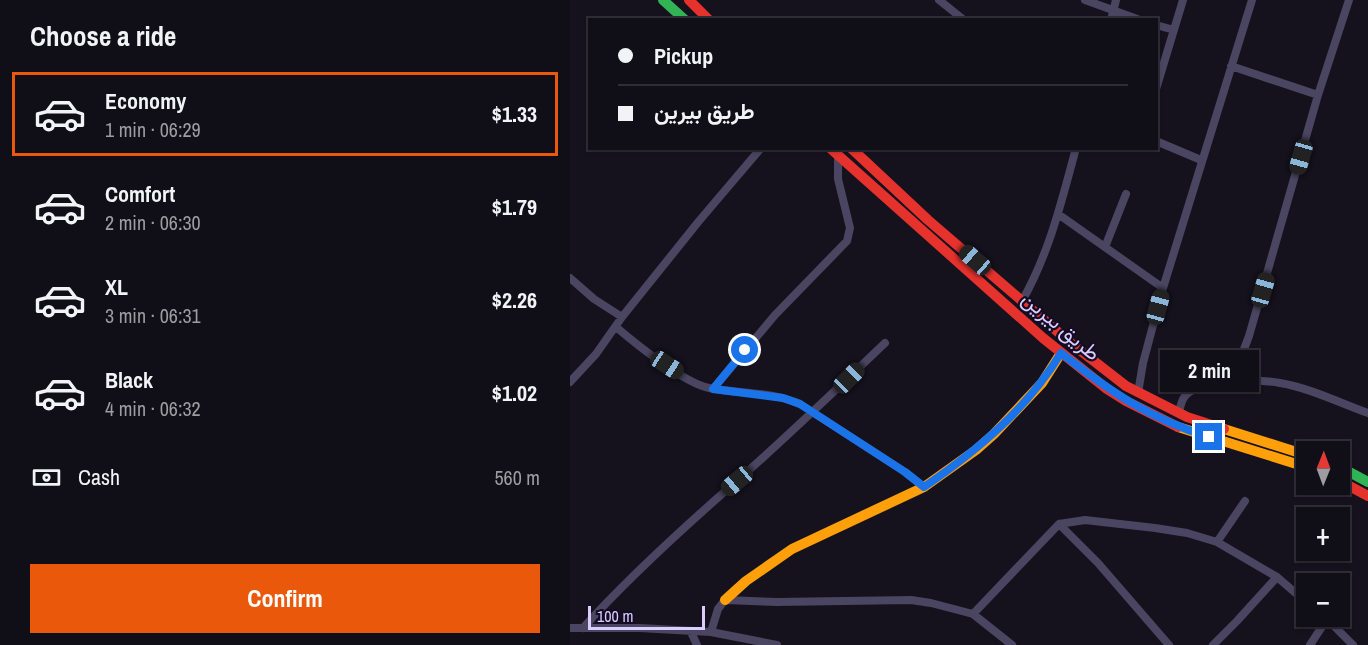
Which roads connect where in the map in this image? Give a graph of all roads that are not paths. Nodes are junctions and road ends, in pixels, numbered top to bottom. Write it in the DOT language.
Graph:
graph roads {
  1 [pos="663,0"];
  2 [pos="689,0"];
  3 [pos="939,0"];
  4 [pos="1085,0"];
  5 [pos="1116,0"];
  6 [pos="1183,0"];
  7 [pos="1252,0"];
  8 [pos="1349,0"];
  9 [pos="1112,15"];
  10 [pos="683,18"];
  11 [pos="707,18"];
  12 [pos="962,18"];
  13 [pos="1129,18"];
  14 [pos="1158,26"];
  15 [pos="1174,30"];
  16 [pos="1232,66"];
  17 [pos="1158,82"];
  18 [pos="1318,95"];
  19 [pos="1158,142"];
  20 [pos="759,150"];
  21 [pos="853,150"];
  22 [pos="1075,150"];
  23 [pos="834,152"];
  24 [pos="1201,160"];
  25 [pos="1126,194"];
  26 [pos="1058,214"];
  27 [pos="1106,247"];
  28 [pos="964,251"];
  29 [pos="955,260"];
  30 [pos="570,278"];
  31 [pos="1163,288"];
  32 [pos="1022,301"];
  33 [pos="622,316"];
  34 [pos="616,327"];
  35 [pos="885,343"];
  36 [pos="1061,353"];
  37 [pos="1232,381"];
  38 [pos="570,382"];
  39 [pos="713,389"];
  40 [pos="1138,393"];
  41 [pos="813,411"];
  42 [pos="1179,413"];
  43 [pos="1368,413"];
  44 [pos="1296,452"];
  45 [pos="1296,464"];
  46 [pos="1350,472"];
  47 [pos="1368,482"];
  48 [pos="1350,486"];
  49 [pos="924,487"];
  50 [pos="1368,496"];
  51 [pos="1245,501"];
  52 [pos="1059,524"];
  53 [pos="1217,542"];
  54 [pos="1277,577"];
  55 [pos="1296,593"];
  56 [pos="725,600"];
  57 [pos="973,614"];
  58 [pos="1320,627"];
  59 [pos="1334,627"];
  60 [pos="570,628"];
  61 [pos="583,628"];
  62 [pos="691,632"];
  63 [pos="711,632"];
  64 [pos="697,645"];
  65 [pos="777,645"];
  66 [pos="1012,645"];
  67 [pos="1168,645"];
  68 [pos="1213,645"];
  69 [pos="1310,645"];
  70 [pos="1353,645"];
  1 -- 10 [label="main road"];
  2 -- 11 [label="main road"];
  3 -- 12 [label="street"];
  4 -- 9 [label="street"];
  5 -- 9 [label="street"];
  6 -- 15 [label="street"];
  7 -- 16 [label="street"];
  8 -- 18 [label="street"];
  9 -- 13 [label="street"];
  14 -- 15 [label="street"];
  15 -- 17 [label="street"];
  16 -- 18 [label="street"];
  16 -- 24 [label="street"];
  18 -- 37 [label="street"];
  19 -- 24 [label="street"];
  20 -- 33 [label="street"];
  21 -- 28 [label="main road, طريق بيرين"];
  22 -- 26 [label="street"];
  23 -- 29 [label="main road, طريق بيرين"];
  23 -- 39 [label="street"];
  24 -- 31 [label="street"];
  25 -- 27 [label="street"];
  26 -- 27 [label="street"];
  26 -- 32 [label="street"];
  27 -- 31 [label="street"];
  28 -- 29 [label="main road"];
  28 -- 32 [label="main road, طريق بيرين"];
  29 -- 36 [label="main road, طريق بيرين"];
  30 -- 33 [label="street"];
  31 -- 40 [label="street"];
  32 -- 40 [label="main road, طريق بيرين"];
  33 -- 34 [label="street"];
  34 -- 38 [label="street"];
  34 -- 39 [label="street"];
  35 -- 41 [label="street"];
  36 -- 45 [label="main road, طريق بيرين"];
  36 -- 49 [label="main road"];
  37 -- 42 [label="street"];
  37 -- 43 [label="street"];
  39 -- 41 [label="street"];
  40 -- 42 [label="main road, طريق بيرين"];
  41 -- 49 [label="street"];
  41 -- 61 [label="street"];
  42 -- 44 [label="main road, طريق بيرين"];
  46 -- 47 [label="main road"];
  48 -- 50 [label="main road"];
  49 -- 56 [label="main road"];
  51 -- 53 [label="street"];
  52 -- 53 [label="street"];
  52 -- 57 [label="street"];
  52 -- 67 [label="street"];
  53 -- 54 [label="street"];
  54 -- 55 [label="street"];
  54 -- 68 [label="street"];
  56 -- 57 [label="street"];
  56 -- 63 [label="street"];
  57 -- 66 [label="street"];
  58 -- 69 [label="street"];
  59 -- 70 [label="street"];
  60 -- 61 [label="street"];
  61 -- 62 [label="street"];
  62 -- 63 [label="street"];
  62 -- 64 [label="street"];
  63 -- 65 [label="street"];
}
